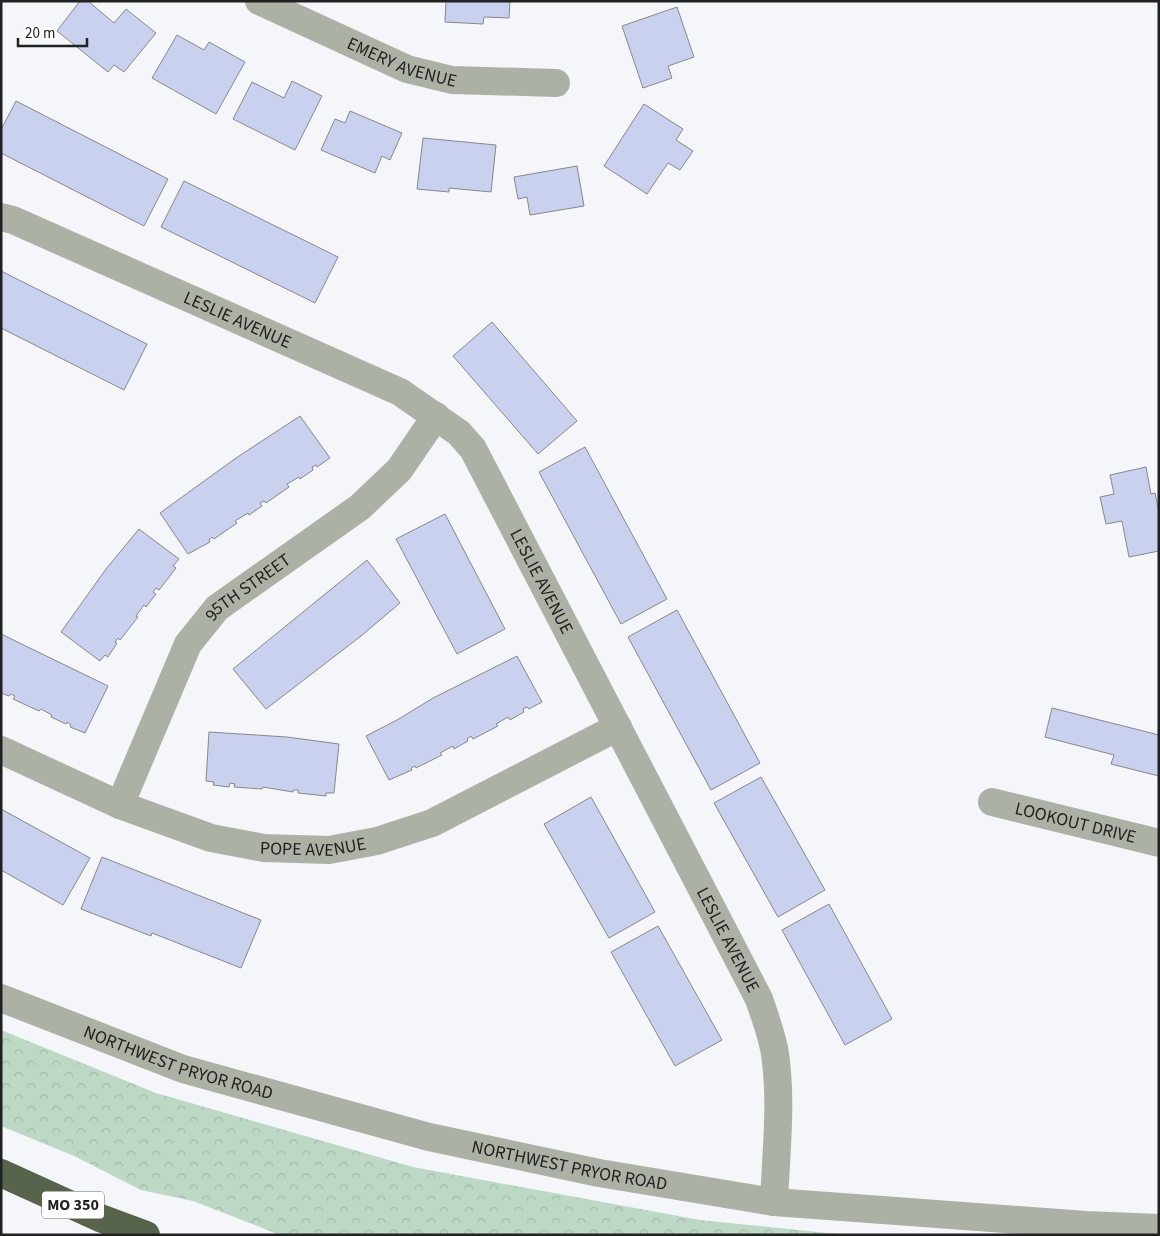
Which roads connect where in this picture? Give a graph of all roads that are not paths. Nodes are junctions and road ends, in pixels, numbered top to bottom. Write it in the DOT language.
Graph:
graph roads {
  1 [pos="259,1"];
  2 [pos="556,83"];
  3 [pos="1,217"];
  4 [pos="436,416"];
  5 [pos="618,727"];
  6 [pos="1,750"];
  7 [pos="992,802"];
  8 [pos="120,805"];
  9 [pos="1159,843"];
  10 [pos="1,998"];
  11 [pos="1,1173"];
  12 [pos="774,1202"];
  13 [pos="1159,1228"];
  14 [pos="146,1235"];
  1 -- 2 [label="street, EMERY AVENUE"];
  3 -- 4 [label="street, LESLIE AVENUE"];
  4 -- 5 [label="street, LESLIE AVENUE"];
  4 -- 8 [label="street, 95TH STREET"];
  5 -- 8 [label="street, POPE AVENUE"];
  5 -- 12 [label="street, LESLIE AVENUE"];
  6 -- 8 [label="street, POPE AVENUE"];
  7 -- 9 [label="street, LOOKOUT DRIVE"];
  10 -- 12 [label="street, NORTHWEST PRYOR ROAD"];
  11 -- 14 [label="highway, MO 350"];
  12 -- 13 [label="street, NORTHWEST PRYOR ROAD"];
}
